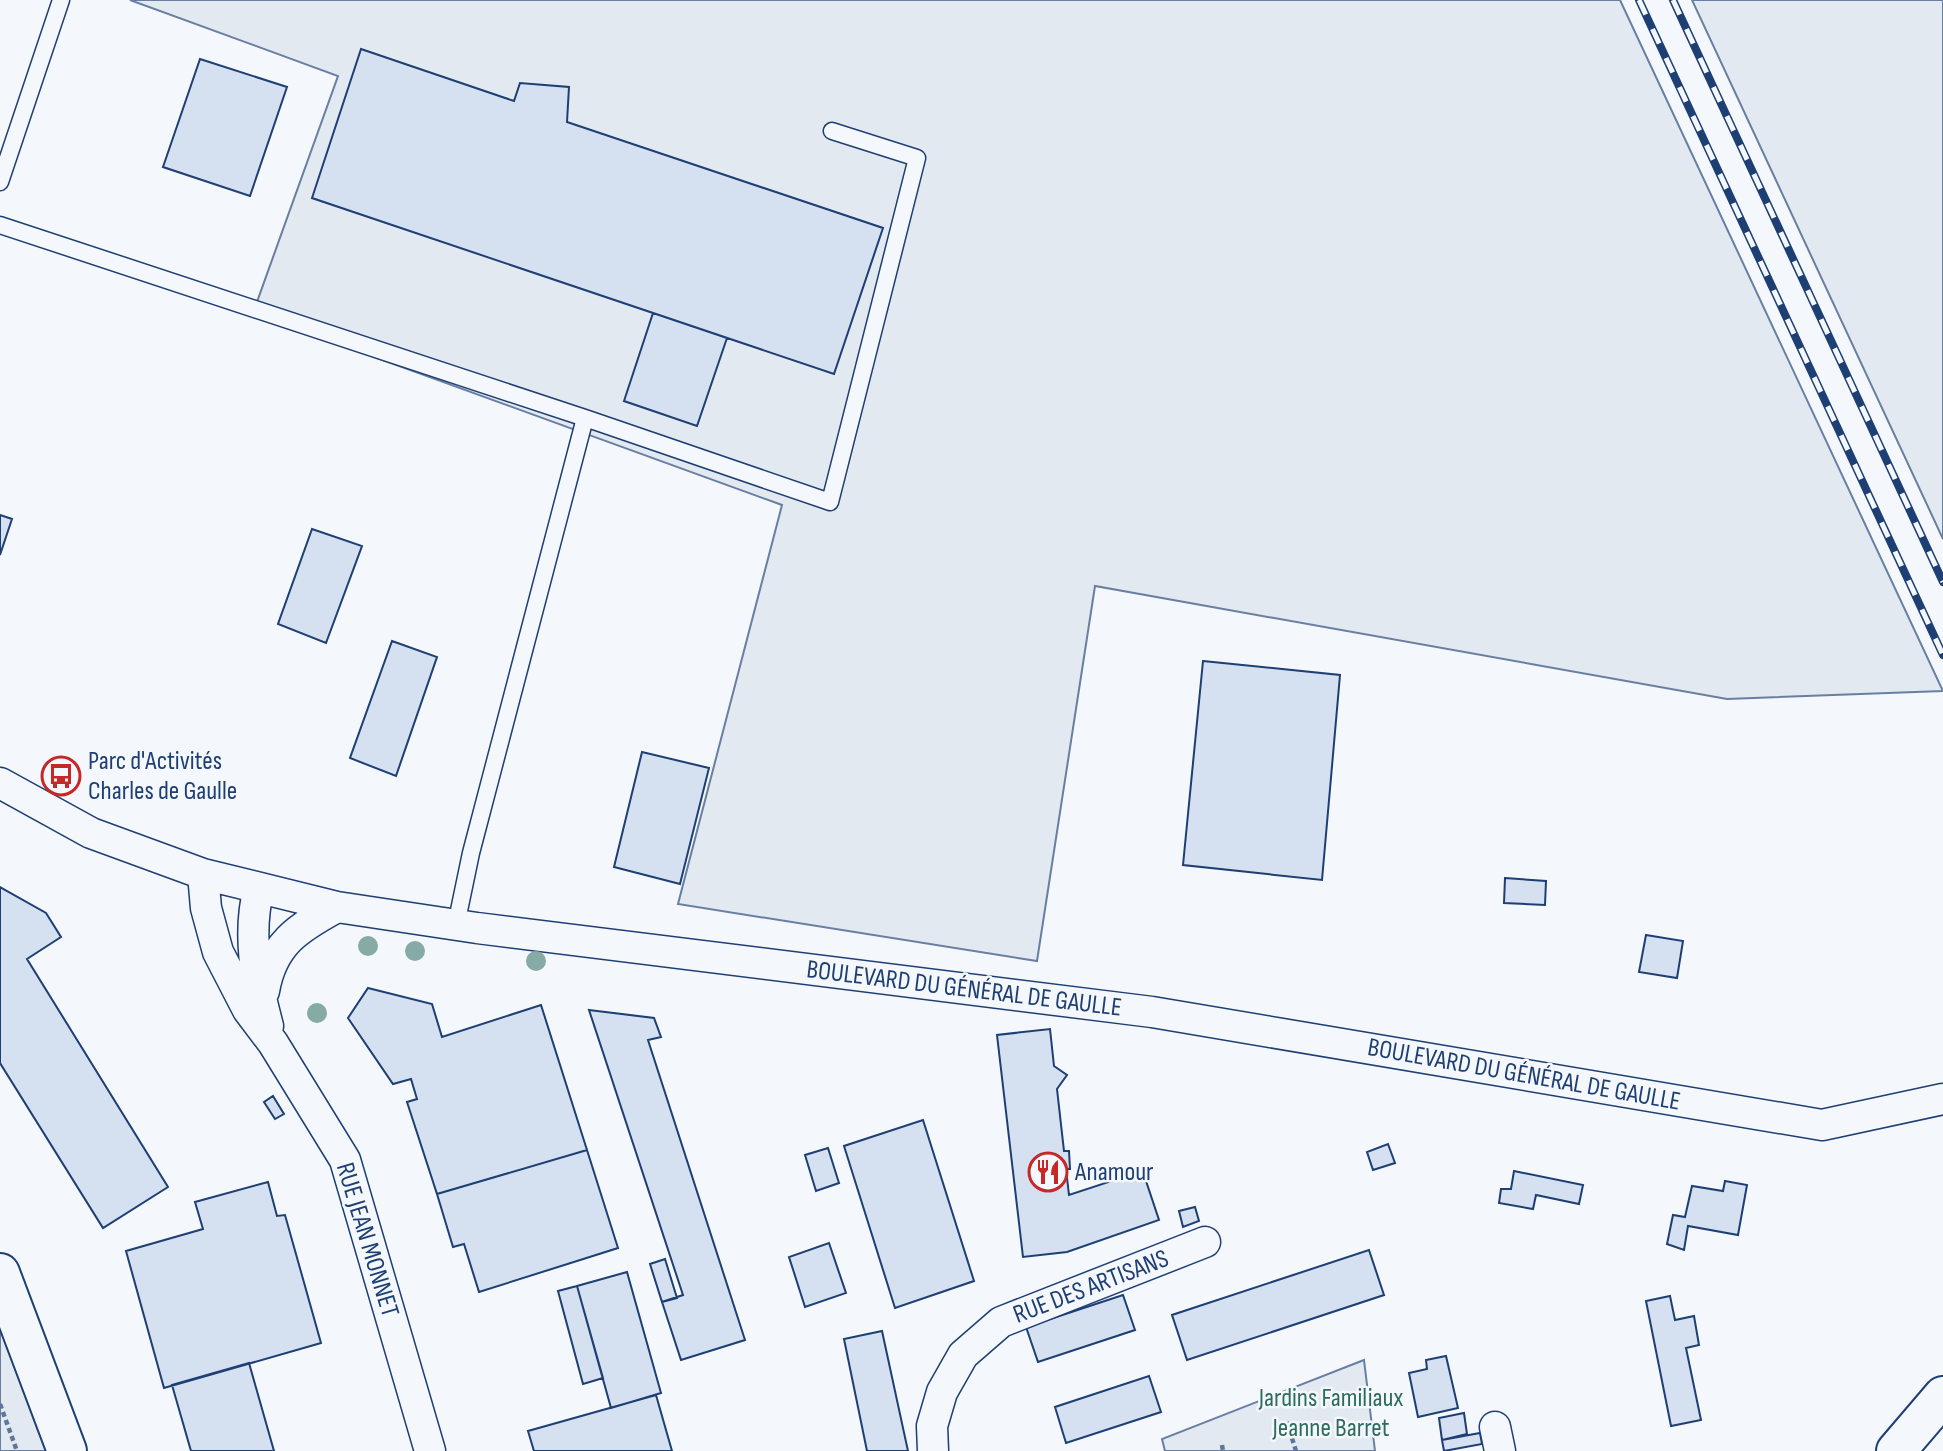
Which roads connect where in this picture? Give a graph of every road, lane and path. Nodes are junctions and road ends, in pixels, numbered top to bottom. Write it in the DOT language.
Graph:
graph roads {
  1 [pos="61,0"];
  2 [pos="832,131"];
  3 [pos="0,183"];
  4 [pos="0,225"];
  5 [pos="585,418"];
  6 [pos="0,783"];
  7 [pos="204,874"];
  8 [pos="259,888"];
  9 [pos="337,906"];
  10 [pos="456,925"];
  11 [pos="262,1002"];
  12 [pos="273,1043"];
  13 [pos="1943,1099"];
  14 [pos="1205,1242"];
  15 [pos="0,1273"];
  16 [pos="1943,1396"];
  17 [pos="0,1404"];
  18 [pos="1287,1422"];
  19 [pos="17,1451"];
  20 [pos="66,1451"];
  21 [pos="430,1451"];
  22 [pos="933,1451"];
  23 [pos="1296,1451"];
  24 [pos="1896,1451"];
  1 -- 3 [label="lane"];
  2 -- 5 [label="lane"];
  4 -- 5 [label="lane"];
  5 -- 10 [label="lane"];
  6 -- 7 [label="street, BOULEVARD DU GÉNÉRAL DE GAULLE"];
  7 -- 8 [label="street, BOULEVARD DU GÉNÉRAL DE GAULLE"];
  7 -- 12 [label="street"];
  8 -- 9 [label="street, BOULEVARD DU GÉNÉRAL DE GAULLE"];
  8 -- 11 [label="street"];
  9 -- 10 [label="street, BOULEVARD DU GÉNÉRAL DE GAULLE"];
  9 -- 11 [label="street"];
  10 -- 13 [label="street, BOULEVARD DU GÉNÉRAL DE GAULLE"];
  11 -- 12 [label="street"];
  12 -- 21 [label="street, RUE JEAN MONNET"];
  14 -- 22 [label="street, RUE DES ARTISANS"];
  15 -- 20 [label="street"];
  16 -- 24 [label="street"];
  17 -- 19 [label="path"];
  18 -- 23 [label="path"];
}
